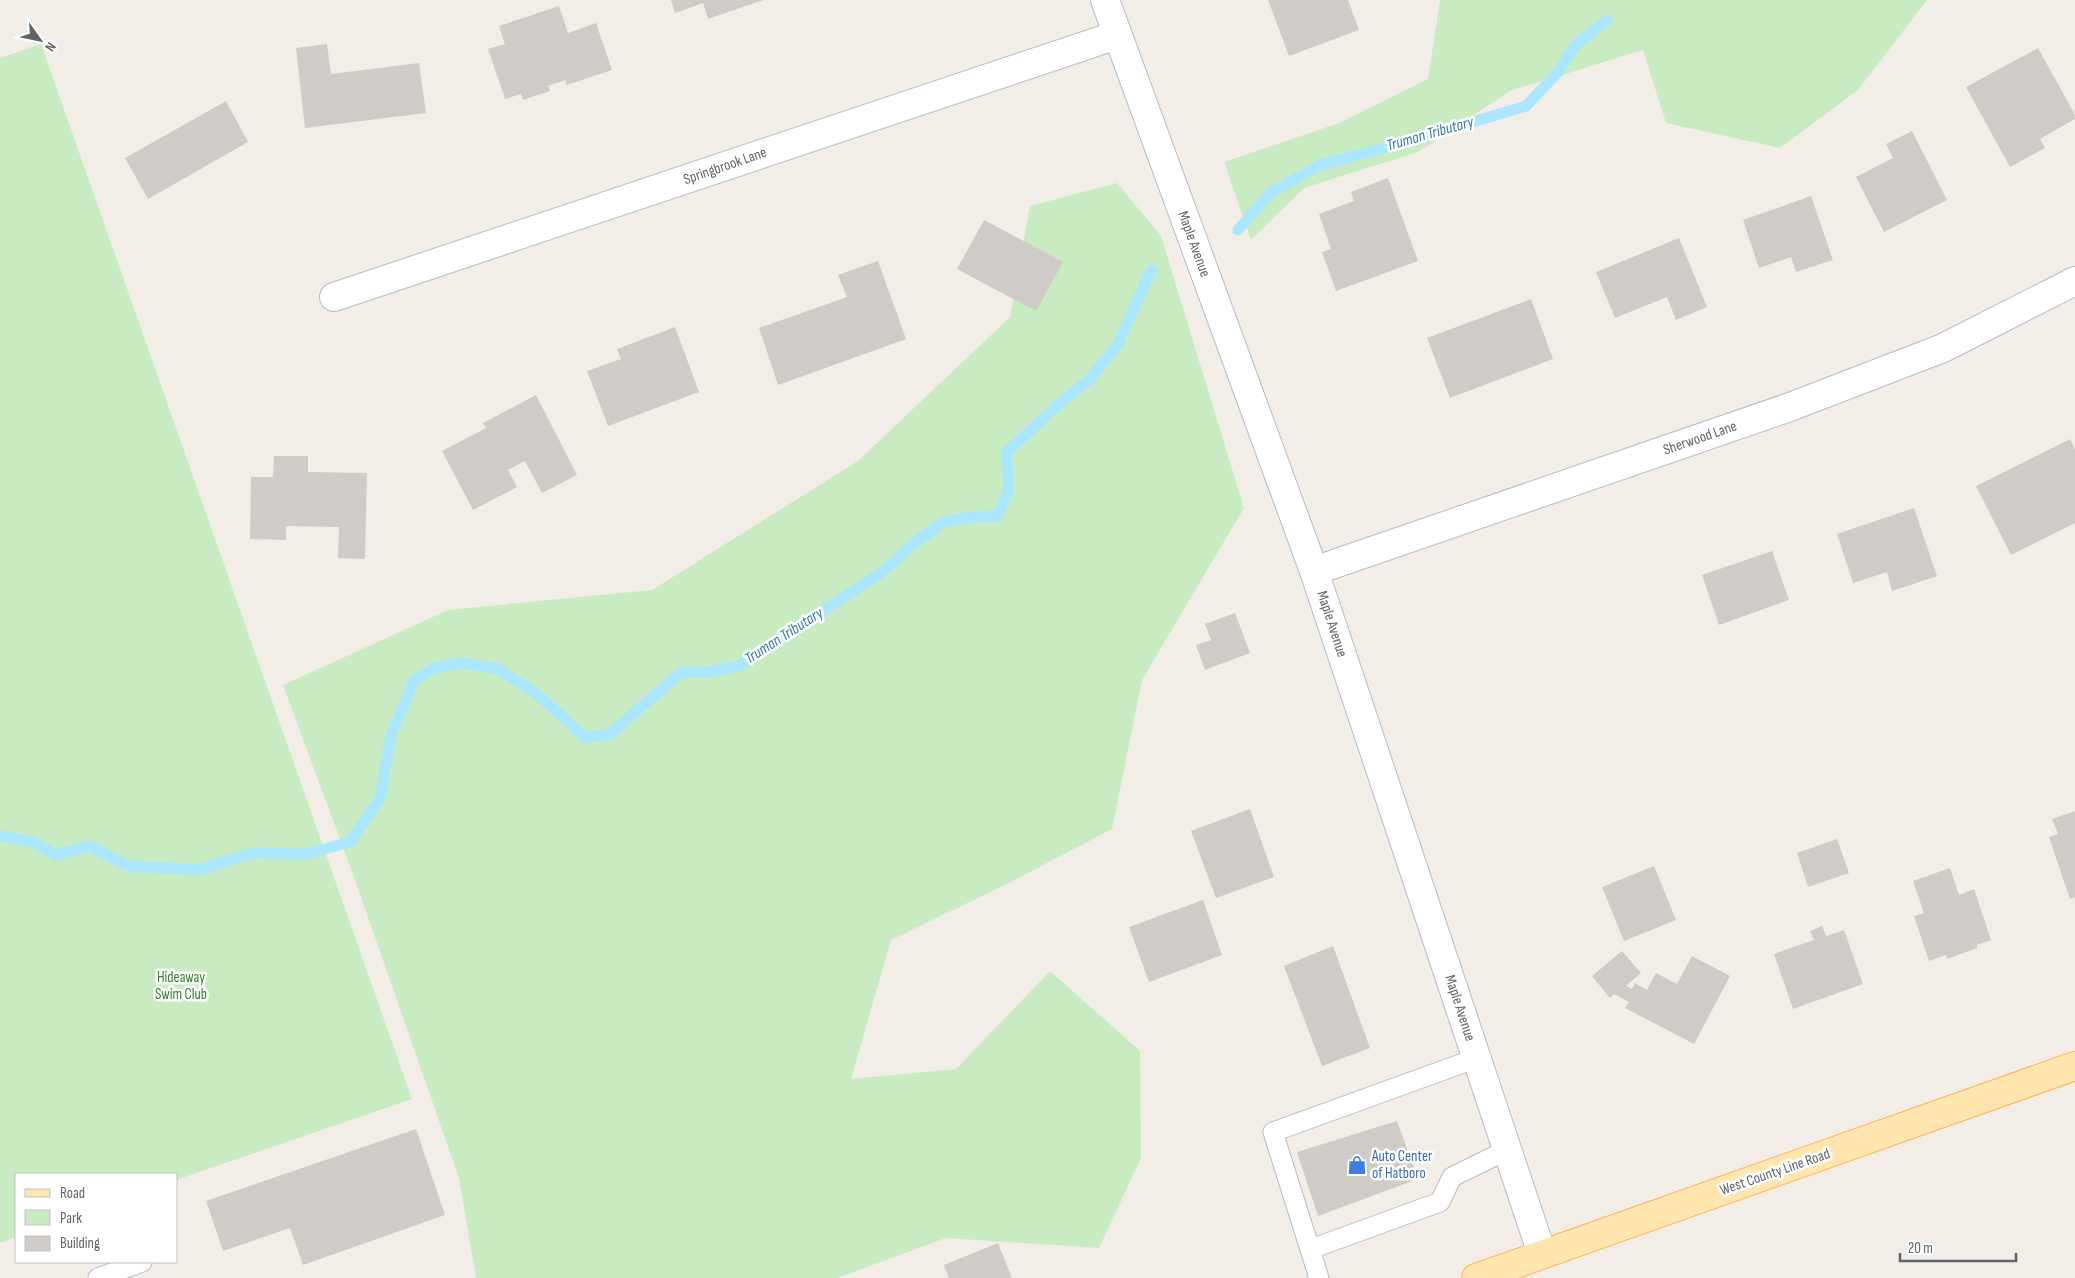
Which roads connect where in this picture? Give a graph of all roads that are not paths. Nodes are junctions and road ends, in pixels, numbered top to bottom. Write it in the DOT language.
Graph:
graph roads {
  1 [pos="1105,0"];
  2 [pos="1117,35"];
  3 [pos="2075,281"];
  4 [pos="334,297"];
  5 [pos="1314,571"];
  6 [pos="1477,1058"];
  7 [pos="2075,1066"];
  8 [pos="1507,1150"];
  9 [pos="1311,1249"];
  10 [pos="1542,1254"];
  11 [pos="139,1263"];
  12 [pos="98,1278"];
  13 [pos="1319,1278"];
  14 [pos="1476,1278"];
  1 -- 2 [label="street, Maple Avenue"];
  2 -- 4 [label="street, Springbrook Lane"];
  2 -- 5 [label="street, Maple Avenue"];
  3 -- 5 [label="street, Sherwood Lane"];
  5 -- 6 [label="street, Maple Avenue"];
  6 -- 8 [label="street, Maple Avenue"];
  6 -- 9 [label="lane"];
  7 -- 10 [label="main road, West County Line Road"];
  8 -- 9 [label="lane"];
  8 -- 10 [label="street, Maple Avenue"];
  9 -- 13 [label="lane"];
  10 -- 14 [label="main road, West County Line Road"];
  11 -- 12 [label="lane"];
}
